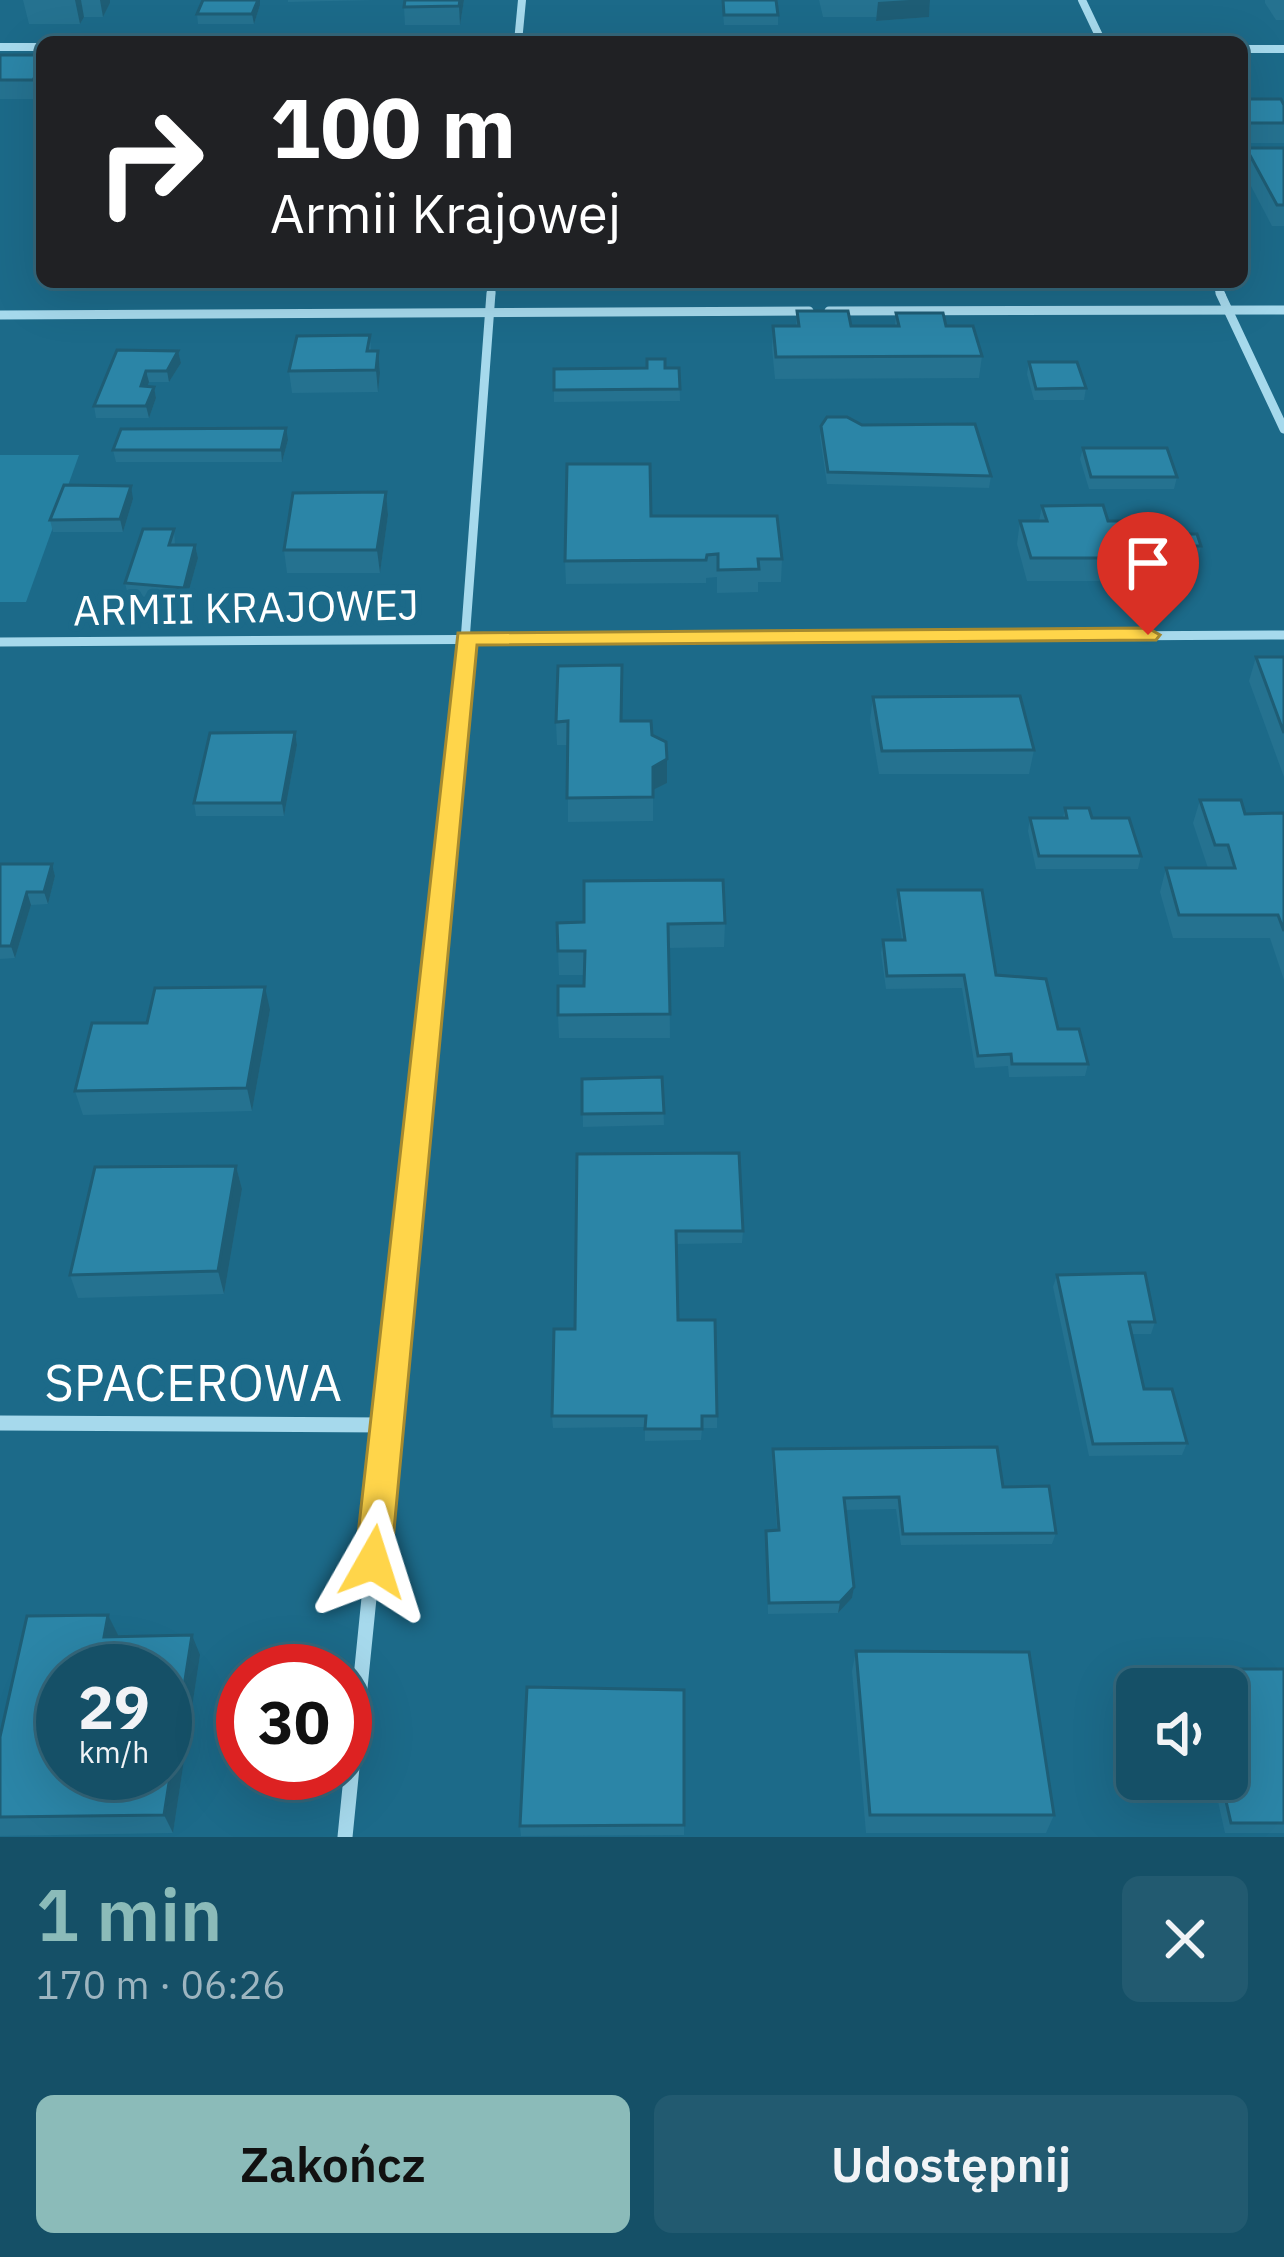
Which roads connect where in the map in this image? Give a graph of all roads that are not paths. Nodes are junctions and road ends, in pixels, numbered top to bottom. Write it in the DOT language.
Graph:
graph roads {
  1 [pos="522,0"];
  2 [pos="1082,0"];
  3 [pos="519,36"];
  4 [pos="1099,36"];
  5 [pos="0,47"];
  6 [pos="36,47"];
  7 [pos="1248,49"];
  8 [pos="1284,49"];
  9 [pos="491,288"];
  10 [pos="1218,288"];
  11 [pos="1228,310"];
  12 [pos="1284,310"];
  13 [pos="489,312"];
  14 [pos="0,315"];
  15 [pos="1284,429"];
  16 [pos="1284,635"];
  17 [pos="466,638"];
  18 [pos="0,642"];
  19 [pos="0,1424"];
  20 [pos="387,1424"];
  21 [pos="346,1837"];
  1 -- 3 [label="street"];
  2 -- 4 [label="street"];
  5 -- 6 [label="street"];
  7 -- 8 [label="street"];
  9 -- 13 [label="street"];
  10 -- 11 [label="street"];
  11 -- 12 [label="street"];
  11 -- 13 [label="street"];
  11 -- 15 [label="street"];
  13 -- 14 [label="street"];
  13 -- 17 [label="street"];
  16 -- 17 [label="street, ARMII KRAJOWEJ"];
  17 -- 18 [label="street, ARMII KRAJOWEJ"];
  17 -- 20 [label="street"];
  19 -- 20 [label="street, SPACEROWA"];
  20 -- 21 [label="street"];
}
